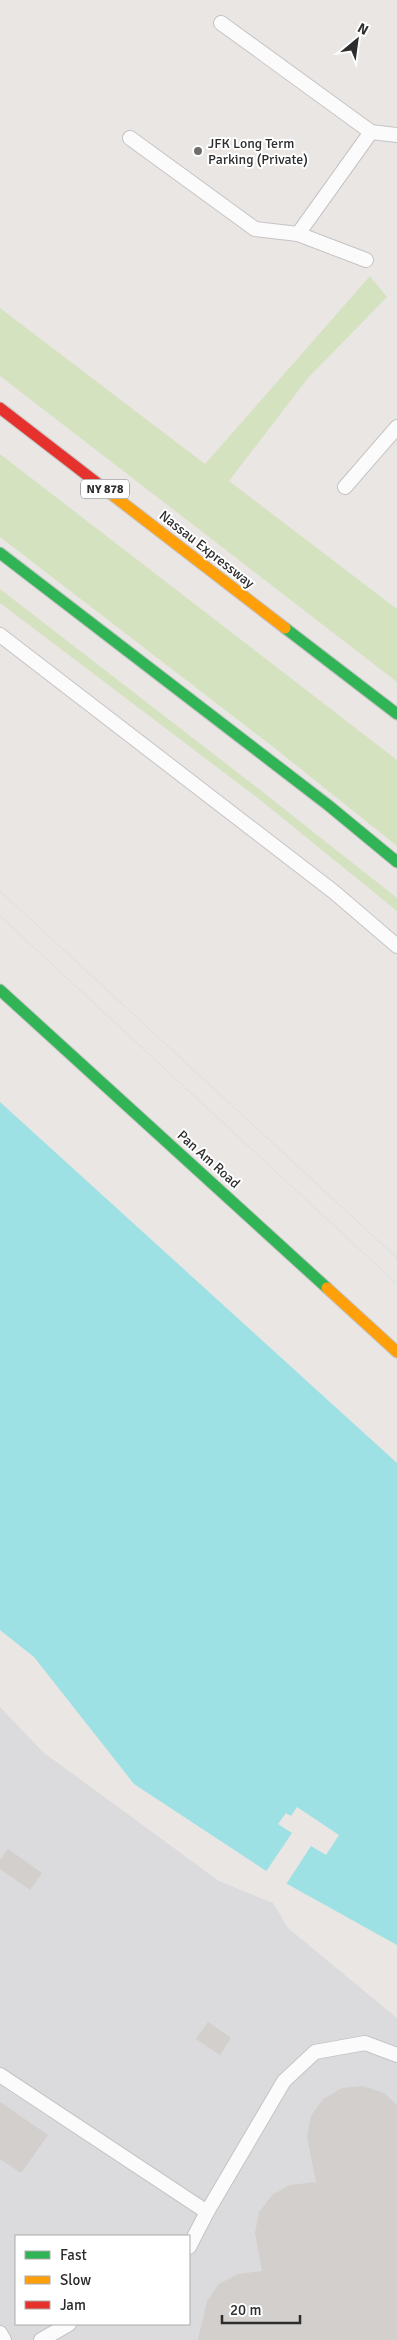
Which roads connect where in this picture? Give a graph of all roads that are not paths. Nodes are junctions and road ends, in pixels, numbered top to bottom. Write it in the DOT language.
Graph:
graph roads {
  1 [pos="221,23"];
  2 [pos="371,132"];
  3 [pos="397,135"];
  4 [pos="130,138"];
  5 [pos="298,234"];
  6 [pos="366,260"];
  7 [pos="0,408"];
  8 [pos="397,427"];
  9 [pos="345,487"];
  10 [pos="0,553"];
  11 [pos="0,635"];
  12 [pos="397,714"];
  13 [pos="397,862"];
  14 [pos="397,946"];
  15 [pos="0,990"];
  16 [pos="397,1352"];
  17 [pos="397,2054"];
  18 [pos="0,2075"];
  19 [pos="207,2212"];
  20 [pos="190,2245"];
  21 [pos="67,2325"];
  22 [pos="0,2333"];
  23 [pos="4,2340"];
  24 [pos="40,2340"];
  1 -- 2 [label="lane"];
  2 -- 3 [label="lane"];
  2 -- 5 [label="lane"];
  4 -- 5 [label="lane"];
  5 -- 6 [label="lane"];
  7 -- 12 [label="main road, Nassau Expressway / NY 878"];
  8 -- 9 [label="lane"];
  10 -- 13 [label="main road"];
  11 -- 14 [label="lane"];
  15 -- 16 [label="main road, Pan Am Road"];
  17 -- 19 [label="lane"];
  18 -- 19 [label="lane"];
  19 -- 20 [label="lane"];
  21 -- 24 [label="lane"];
  22 -- 23 [label="lane"];
}
